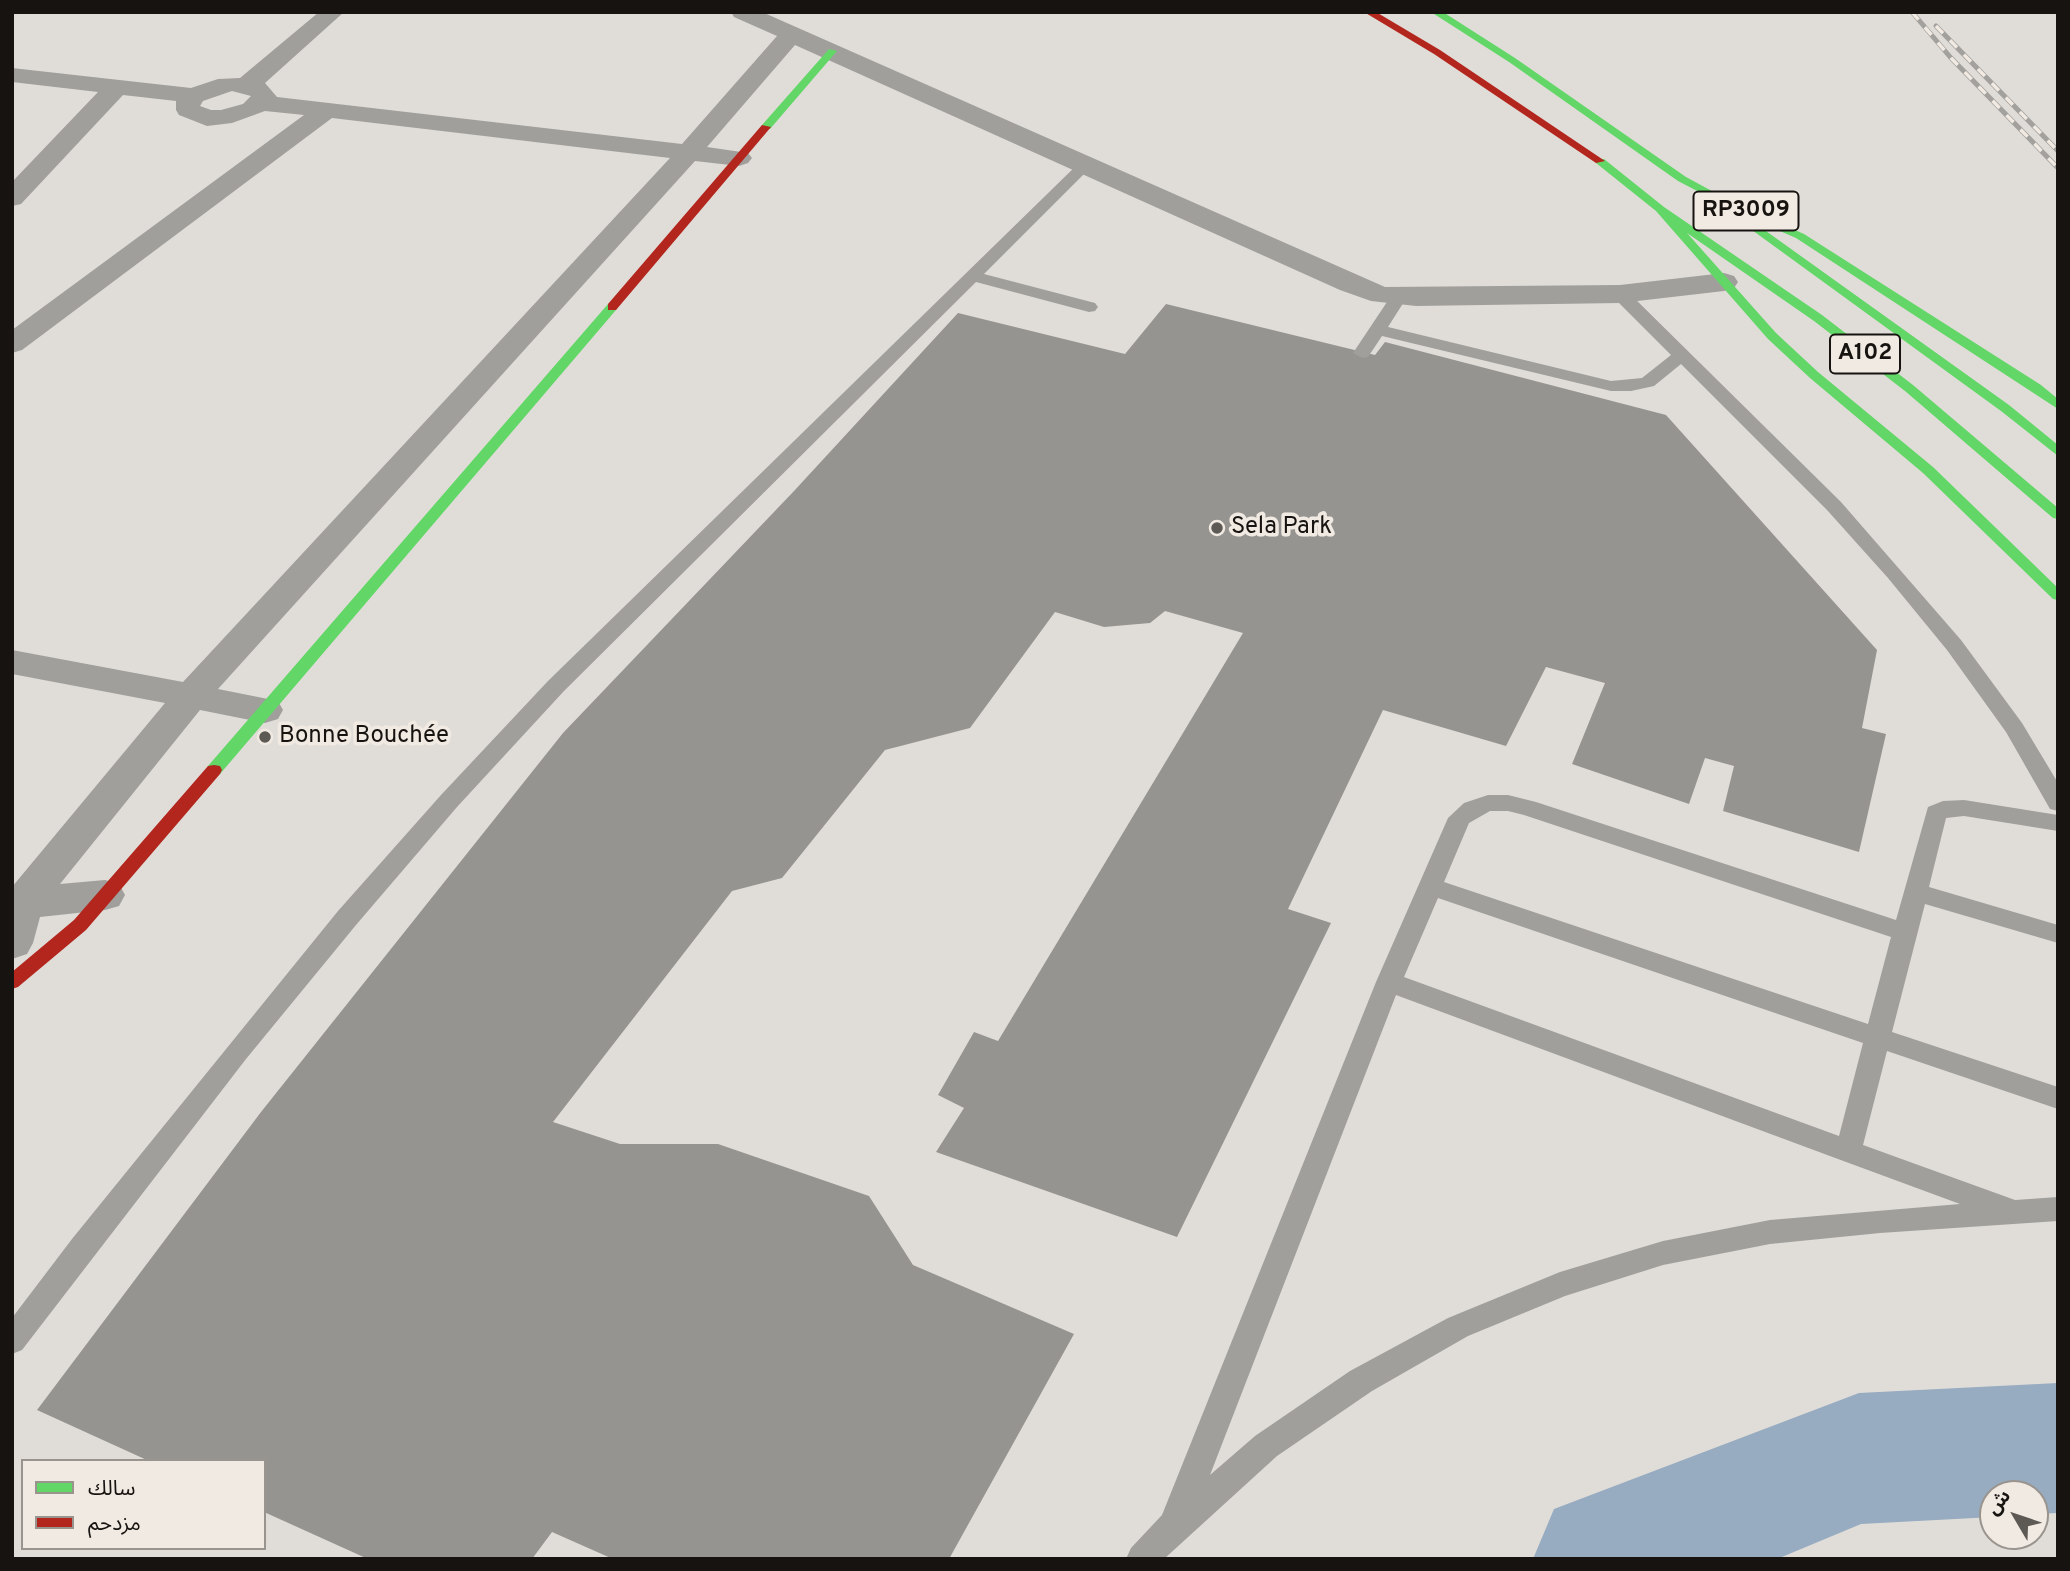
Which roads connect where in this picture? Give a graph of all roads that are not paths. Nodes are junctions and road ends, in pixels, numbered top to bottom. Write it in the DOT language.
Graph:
graph roads {
  1 [pos="333,12"];
  2 [pos="742,12"];
  3 [pos="1369,12"];
  4 [pos="1436,12"];
  5 [pos="792,34"];
  6 [pos="832,51"];
  7 [pos="12,75"];
  8 [pos="117,88"];
  9 [pos="254,94"];
  10 [pos="327,110"];
  11 [pos="689,152"];
  12 [pos="739,158"];
  13 [pos="1086,164"];
  14 [pos="1705,192"];
  15 [pos="12,198"];
  16 [pos="1660,209"];
  17 [pos="972,276"];
  18 [pos="1724,282"];
  19 [pos="1620,294"];
  20 [pos="1399,297"];
  21 [pos="1089,307"];
  22 [pos="1379,330"];
  23 [pos="12,344"];
  24 [pos="1362,353"];
  25 [pos="1682,355"];
  26 [pos="2058,405"];
  27 [pos="2058,452"];
  28 [pos="2058,515"];
  29 [pos="2058,596"];
  30 [pos="12,662"];
  31 [pos="191,696"];
  32 [pos="265,710"];
  33 [pos="2058,803"];
  34 [pos="2058,823"];
  35 [pos="1430,886"];
  36 [pos="1916,892"];
  37 [pos="104,895"];
  38 [pos="18,903"];
  39 [pos="1905,932"];
  40 [pos="2058,934"];
  41 [pos="12,943"];
  42 [pos="12,982"];
  43 [pos="1389,982"];
  44 [pos="1877,1037"];
  45 [pos="2058,1097"];
  46 [pos="1848,1151"];
  47 [pos="2058,1209"];
  48 [pos="2014,1212"];
  49 [pos="12,1341"];
  50 [pos="1174,1525"];
  51 [pos="1142,1559"];
  1 -- 9 [label="street"];
  2 -- 5 [label="street"];
  3 -- 16 [label="main road, RP3009"];
  4 -- 14 [label="main road, RP3009"];
  5 -- 6 [label="street"];
  5 -- 11 [label="street"];
  6 -- 12 [label="main road"];
  6 -- 13 [label="street"];
  7 -- 8 [label="street"];
  8 -- 9 [label="street"];
  8 -- 15 [label="street"];
  9 -- 10 [label="street"];
  10 -- 11 [label="street"];
  10 -- 23 [label="street"];
  11 -- 12 [label="street"];
  11 -- 31 [label="street"];
  12 -- 32 [label="main road"];
  13 -- 17 [label="lane"];
  13 -- 20 [label="street"];
  14 -- 26 [label="main road, RP3009"];
  14 -- 27 [label="main road, A102"];
  16 -- 18 [label="main road, RP3009"];
  16 -- 28 [label="main road, A102"];
  17 -- 21 [label="lane"];
  17 -- 49 [label="lane"];
  18 -- 19 [label="street"];
  18 -- 29 [label="main road, RP3009"];
  19 -- 20 [label="street"];
  19 -- 25 [label="lane"];
  20 -- 22 [label="lane"];
  22 -- 24 [label="lane"];
  22 -- 25 [label="lane"];
  25 -- 33 [label="lane"];
  30 -- 31 [label="street"];
  31 -- 32 [label="street"];
  31 -- 38 [label="street"];
  32 -- 37 [label="main road"];
  34 -- 36 [label="lane"];
  35 -- 39 [label="lane"];
  35 -- 43 [label="lane"];
  35 -- 44 [label="lane"];
  36 -- 39 [label="lane"];
  36 -- 40 [label="lane"];
  37 -- 38 [label="street"];
  37 -- 42 [label="main road"];
  38 -- 41 [label="street"];
  39 -- 44 [label="lane"];
  43 -- 46 [label="lane"];
  43 -- 50 [label="lane"];
  44 -- 45 [label="lane"];
  44 -- 46 [label="lane"];
  46 -- 48 [label="lane"];
  47 -- 48 [label="lane"];
  48 -- 50 [label="lane"];
  50 -- 51 [label="lane"];
}
